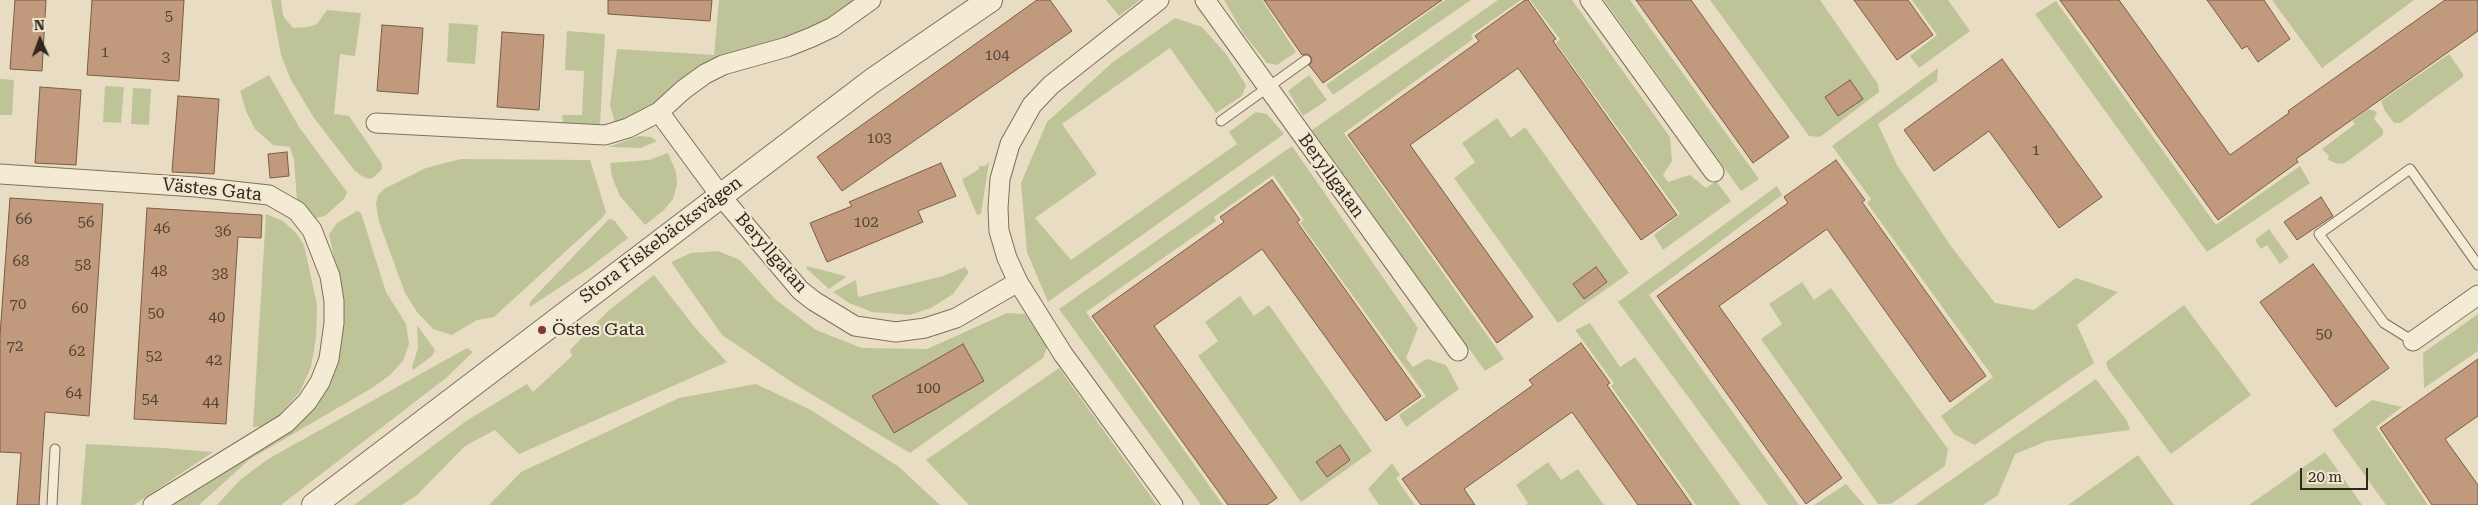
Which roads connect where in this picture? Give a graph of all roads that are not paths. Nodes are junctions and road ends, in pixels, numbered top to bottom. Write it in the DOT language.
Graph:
graph roads {
  1 [pos="871,0"];
  2 [pos="990,0"];
  3 [pos="1159,0"];
  4 [pos="1205,0"];
  5 [pos="1590,0"];
  6 [pos="1306,60"];
  7 [pos="1268,87"];
  8 [pos="659,112"];
  9 [pos="1221,121"];
  10 [pos="376,123"];
  11 [pos="1714,172"];
  12 [pos="0,174"];
  13 [pos="720,195"];
  14 [pos="2478,265"];
  15 [pos="1018,282"];
  16 [pos="2478,295"];
  17 [pos="2413,341"];
  18 [pos="1458,351"];
  19 [pos="55,450"];
  20 [pos="52,505"];
  21 [pos="153,505"];
  22 [pos="314,505"];
  23 [pos="1173,505"];
  1 -- 8 [label="street"];
  2 -- 13 [label="street, Stora Fiskebäcksvägen"];
  3 -- 15 [label="street"];
  4 -- 7 [label="street, Beryllgatan"];
  5 -- 11 [label="street"];
  6 -- 7 [label="lane"];
  7 -- 9 [label="lane"];
  7 -- 18 [label="street, Beryllgatan"];
  8 -- 10 [label="street"];
  8 -- 13 [label="street"];
  12 -- 21 [label="street, Västes Gata"];
  13 -- 15 [label="street, Beryllgatan"];
  13 -- 22 [label="street, Stora Fiskebäcksvägen"];
  14 -- 17 [label="lane"];
  15 -- 23 [label="street"];
  16 -- 17 [label="street"];
  19 -- 20 [label="lane"];
}
